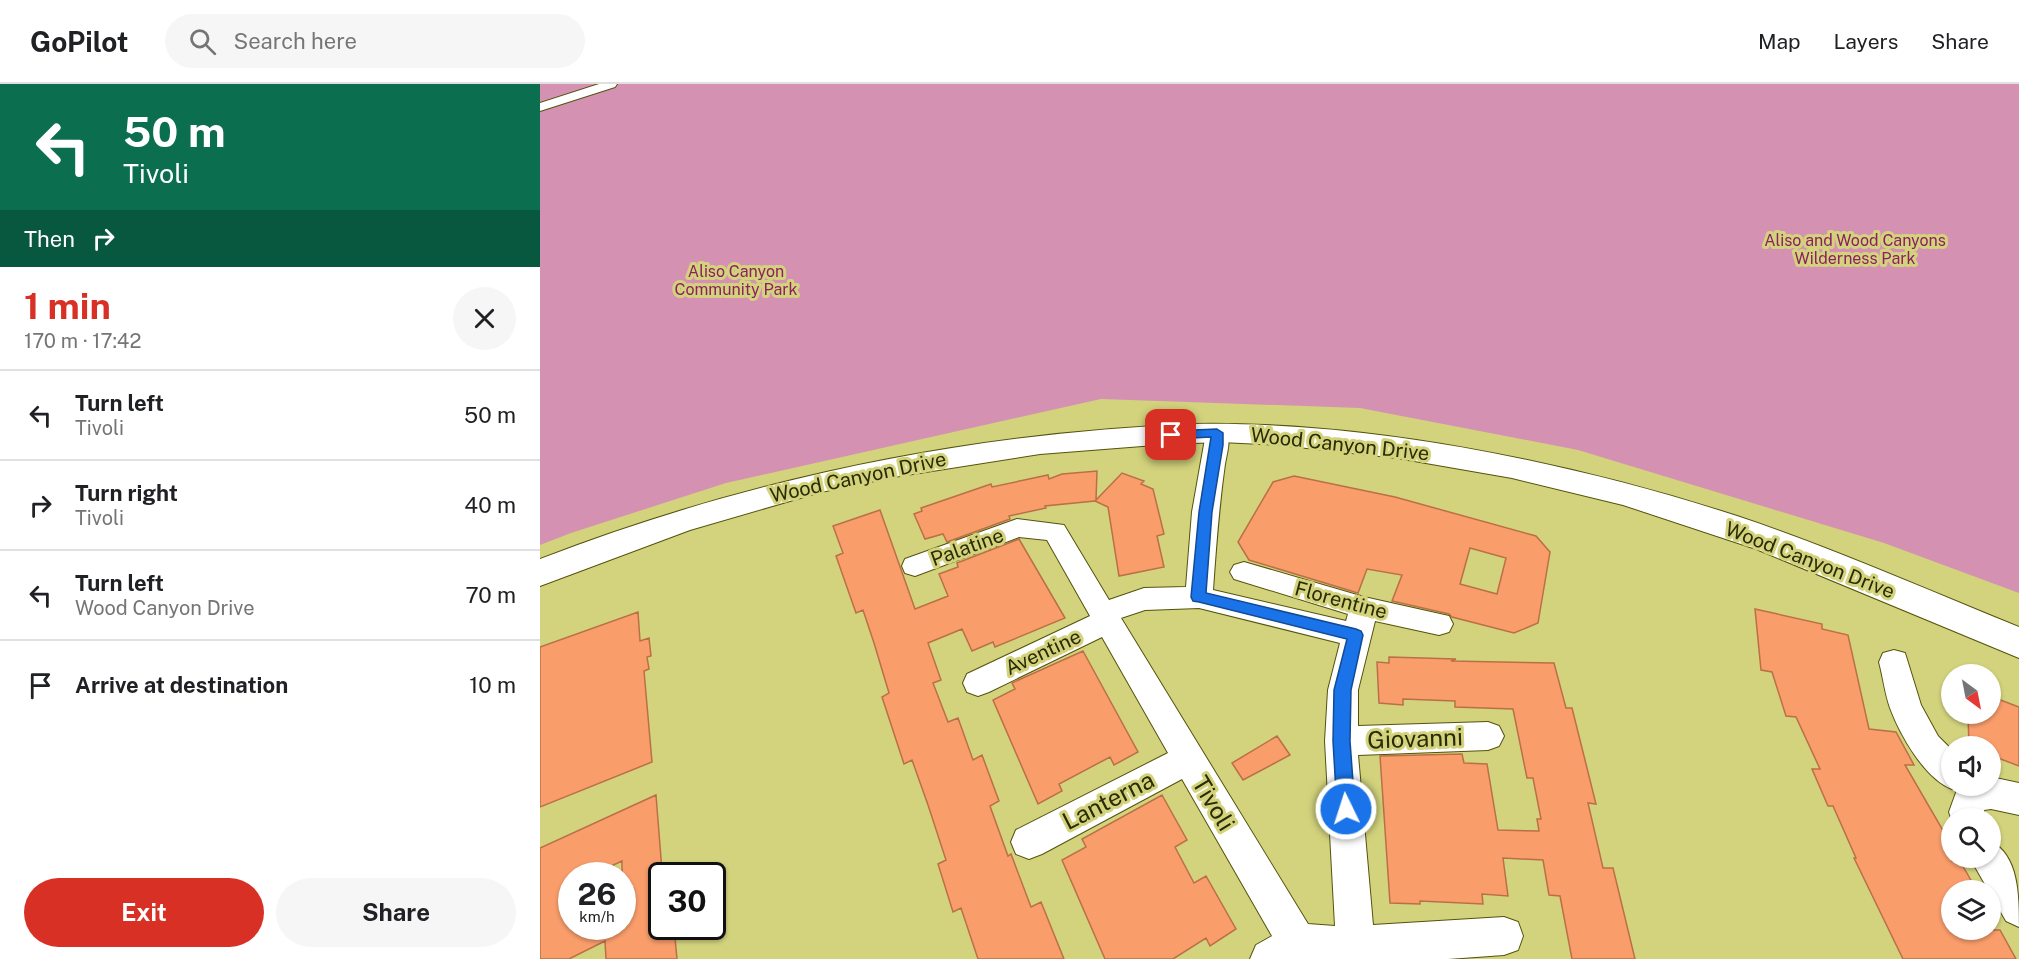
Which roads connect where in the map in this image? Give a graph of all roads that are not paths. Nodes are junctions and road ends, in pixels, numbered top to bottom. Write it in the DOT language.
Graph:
graph roads {
  1 [pos="611,84"];
  2 [pos="540,106"];
  3 [pos="1217,433"];
  4 [pos="1055,532"];
  5 [pos="915,566"];
  6 [pos="1244,572"];
  7 [pos="540,573"];
  8 [pos="1199,597"];
  9 [pos="1105,617"];
  10 [pos="1360,622"];
  11 [pos="1439,624"];
  12 [pos="2019,643"];
  13 [pos="1894,662"];
  14 [pos="978,682"];
  15 [pos="1488,736"];
  16 [pos="1341,741"];
  17 [pos="1188,759"];
  18 [pos="1941,765"];
  19 [pos="2001,795"];
  20 [pos="2019,799"];
  21 [pos="1029,842"];
  22 [pos="1994,868"];
  23 [pos="2019,908"];
  24 [pos="1504,936"];
  25 [pos="1283,951"];
  26 [pos="1356,952"];
  1 -- 2 [label="street"];
  3 -- 7 [label="main road, Wood Canyon Drive"];
  3 -- 8 [label="street"];
  3 -- 12 [label="main road, Wood Canyon Drive"];
  4 -- 5 [label="street, Palatine"];
  4 -- 9 [label="street, Tivoli"];
  6 -- 10 [label="street, Florentine"];
  8 -- 9 [label="street"];
  8 -- 10 [label="street"];
  9 -- 14 [label="street, Aventine"];
  9 -- 17 [label="street, Tivoli"];
  10 -- 11 [label="street, Florentine"];
  10 -- 16 [label="street"];
  13 -- 18 [label="street"];
  15 -- 16 [label="street, Giovanni"];
  16 -- 26 [label="street"];
  17 -- 21 [label="street, Lanterna"];
  17 -- 25 [label="street, Tivoli"];
  19 -- 20 [label="street"];
  22 -- 23 [label="street"];
  24 -- 26 [label="street, Tivoli"];
  25 -- 26 [label="street, Tivoli"];
}
